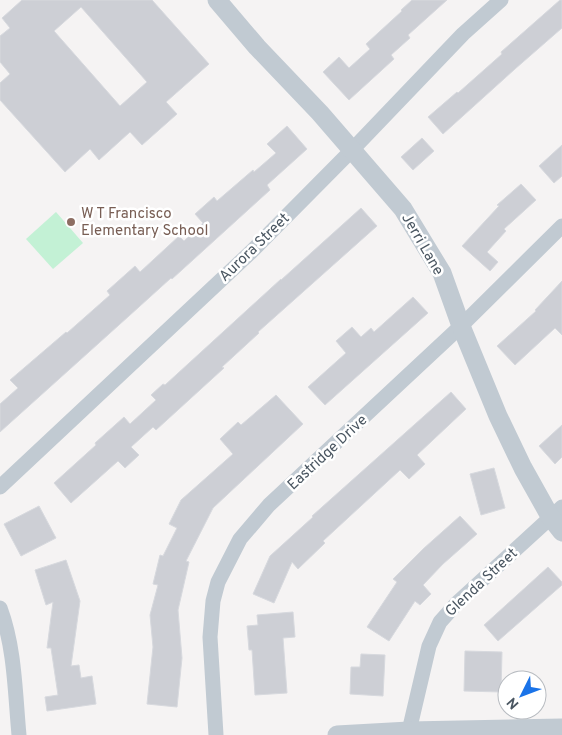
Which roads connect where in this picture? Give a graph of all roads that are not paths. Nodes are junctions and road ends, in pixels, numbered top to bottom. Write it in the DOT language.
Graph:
graph roads {
  1 [pos="217,0"];
  2 [pos="501,0"];
  3 [pos="352,150"];
  4 [pos="562,226"];
  5 [pos="461,326"];
  6 [pos="0,487"];
  7 [pos="558,519"];
  8 [pos="0,608"];
  9 [pos="562,728"];
  10 [pos="409,731"];
  11 [pos="18,735"];
  12 [pos="216,735"];
  13 [pos="337,735"];
  1 -- 3 [label="street, Jerri Lane"];
  2 -- 3 [label="street, Aurora Street"];
  3 -- 5 [label="street, Jerri Lane"];
  3 -- 6 [label="street, Aurora Street"];
  4 -- 5 [label="street, Eastridge Drive"];
  5 -- 7 [label="street, Jerri Lane"];
  5 -- 12 [label="street, Eastridge Drive"];
  7 -- 10 [label="street, Glenda Street"];
  8 -- 11 [label="street"];
  9 -- 10 [label="street"];
  10 -- 13 [label="street"];
}
